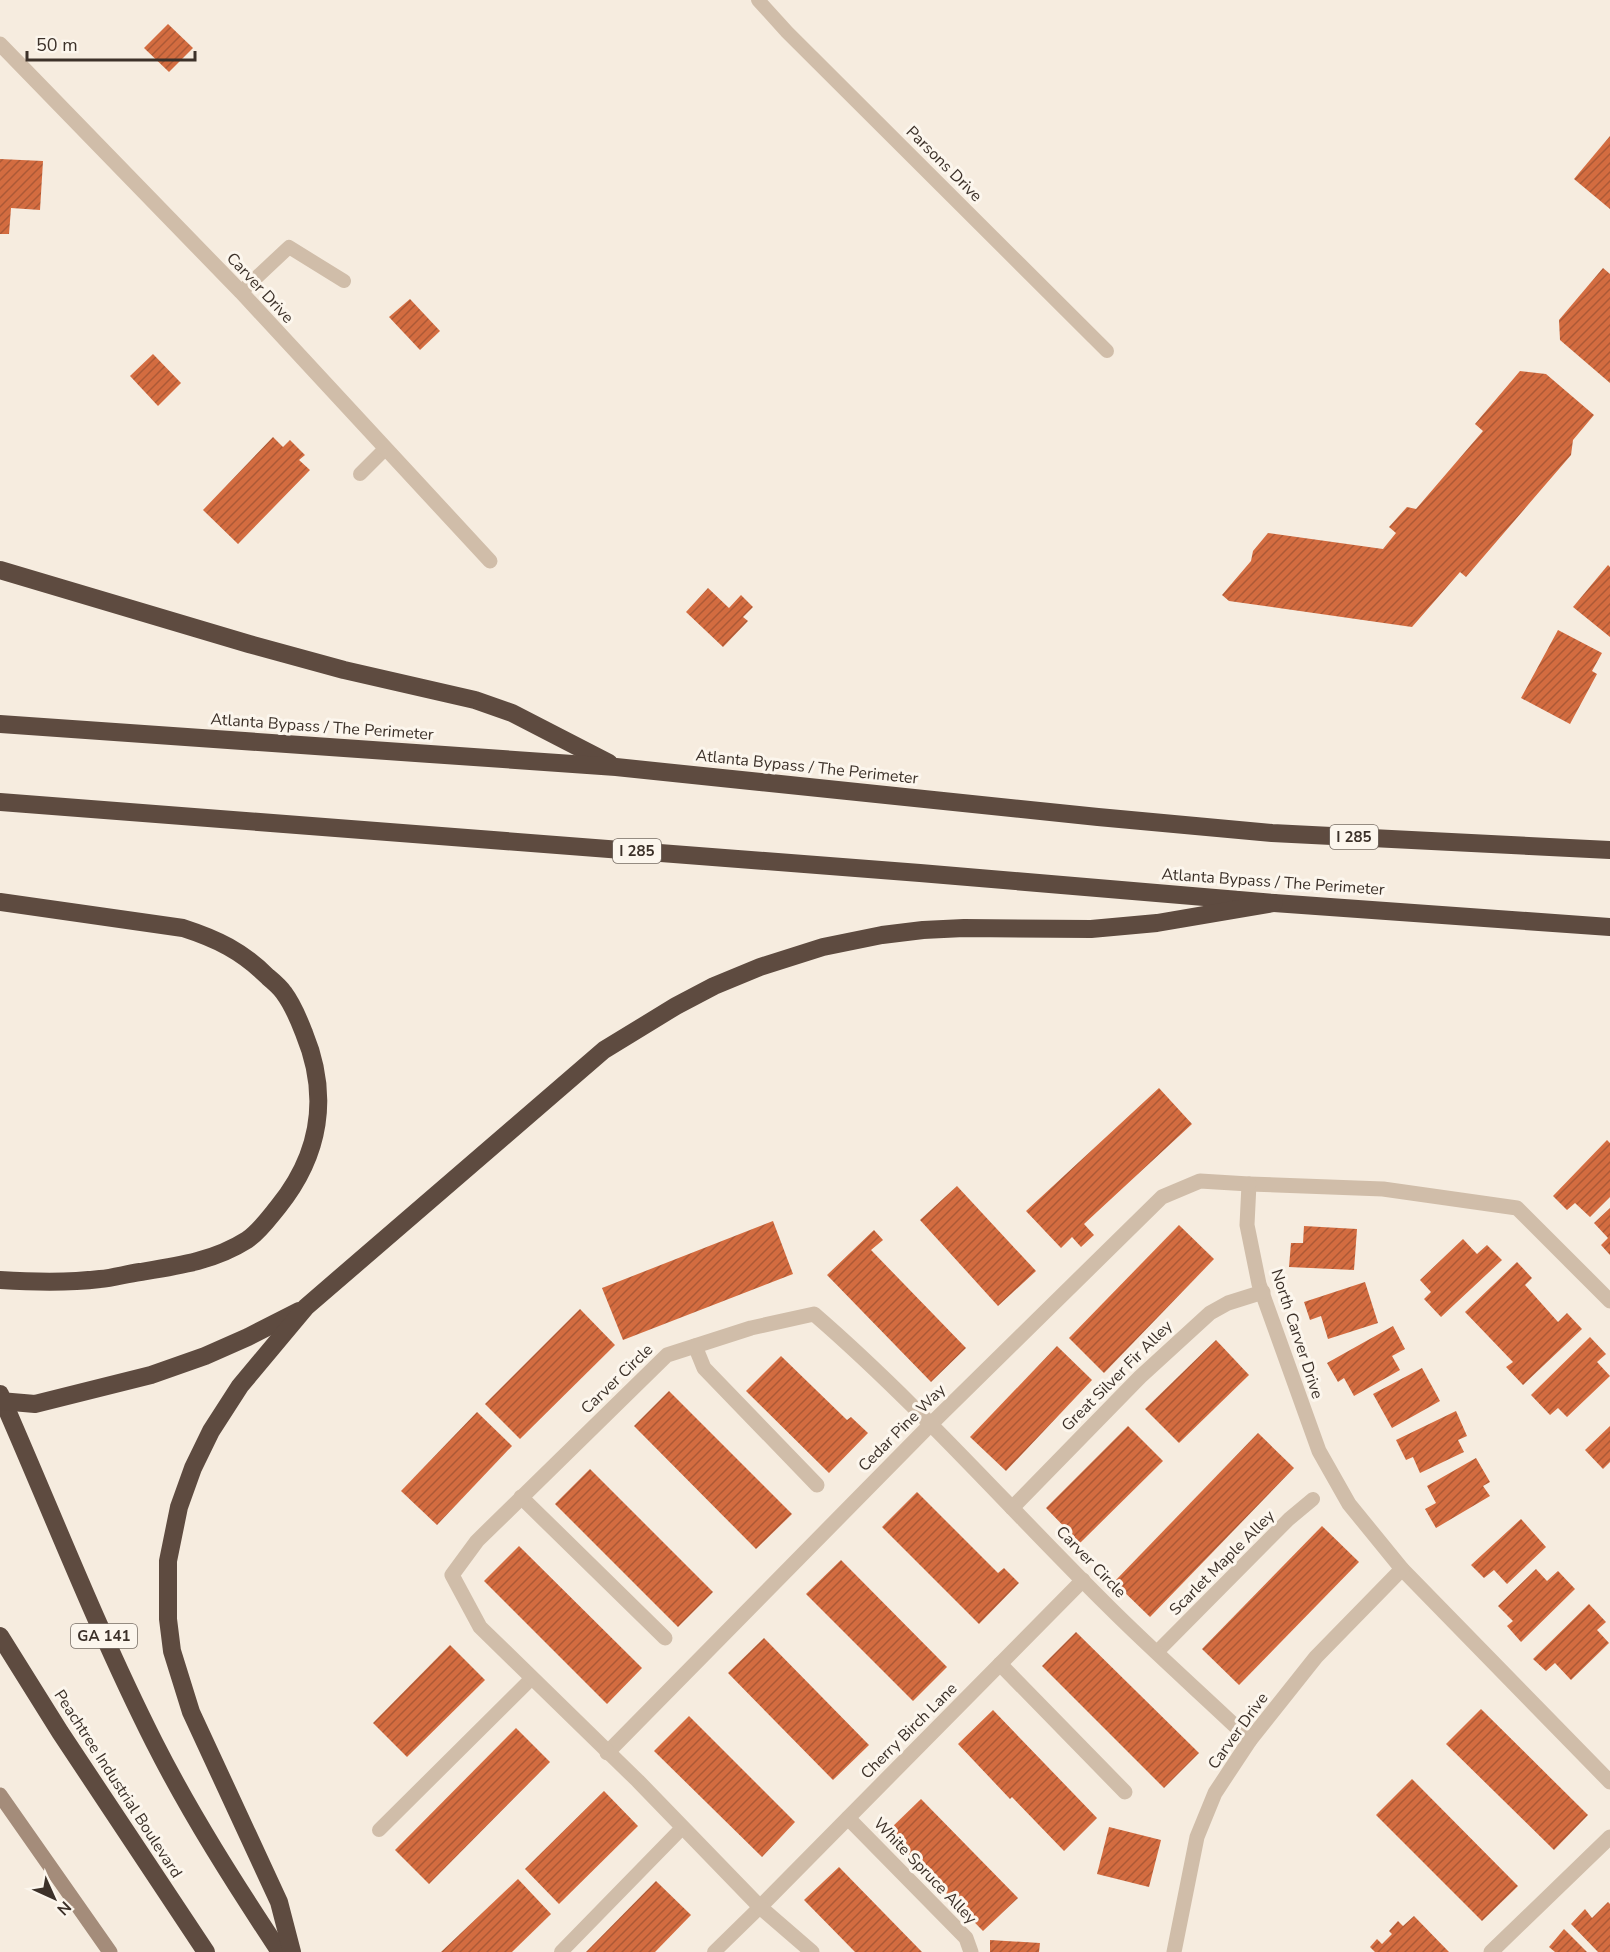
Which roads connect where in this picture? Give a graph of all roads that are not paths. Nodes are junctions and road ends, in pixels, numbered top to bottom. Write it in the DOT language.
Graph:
graph roads {
  1 [pos="758,0"];
  2 [pos="0,44"];
  3 [pos="344,281"];
  4 [pos="241,292"];
  5 [pos="1107,351"];
  6 [pos="386,449"];
  7 [pos="360,474"];
  8 [pos="490,561"];
  9 [pos="0,570"];
  10 [pos="0,717"];
  11 [pos="0,724"];
  12 [pos="32,726"];
  13 [pos="616,767"];
  14 [pos="0,802"];
  15 [pos="1610,850"];
  16 [pos="0,902"];
  17 [pos="1274,903"];
  18 [pos="1610,927"];
  19 [pos="1249,1184"];
  20 [pos="0,1280"];
  21 [pos="1263,1292"];
  22 [pos="1610,1301"];
  23 [pos="306,1307"];
  24 [pos="695,1346"];
  25 [pos="1,1399"];
  26 [pos="930,1425"];
  27 [pos="817,1485"];
  28 [pos="521,1497"];
  29 [pos="1313,1499"];
  30 [pos="1012,1508"];
  31 [pos="1402,1569"];
  32 [pos="1083,1580"];
  33 [pos="0,1636"];
  34 [pos="665,1638"];
  35 [pos="1157,1652"];
  36 [pos="0,1659"];
  37 [pos="1000,1664"];
  38 [pos="532,1678"];
  39 [pos="60,1732"];
  40 [pos="1250,1740"];
  41 [pos="608,1753"];
  42 [pos="1610,1782"];
  43 [pos="1125,1792"];
  44 [pos="0,1795"];
  45 [pos="848,1818"];
  46 [pos="682,1828"];
  47 [pos="379,1830"];
  48 [pos="1610,1837"];
  49 [pos="760,1907"];
  50 [pos="110,1952"];
  51 [pos="206,1952"];
  52 [pos="280,1952"];
  53 [pos="292,1952"];
  54 [pos="561,1952"];
  55 [pos="714,1952"];
  56 [pos="812,1952"];
  57 [pos="971,1952"];
  58 [pos="1174,1952"];
  59 [pos="1491,1952"];
  1 -- 5 [label="lane, Parsons Drive"];
  2 -- 4 [label="street, Carver Drive"];
  3 -- 4 [label="lane"];
  4 -- 6 [label="street, Carver Drive"];
  6 -- 7 [label="lane"];
  6 -- 8 [label="street, Carver Drive"];
  9 -- 13 [label="highway"];
  10 -- 12 [label="highway"];
  11 -- 12 [label="highway, Atlanta Bypass / The Perimeter / I 285"];
  12 -- 13 [label="highway, Atlanta Bypass / The Perimeter / I 285"];
  13 -- 15 [label="highway, Atlanta Bypass / The Perimeter / I 285"];
  14 -- 17 [label="highway, Atlanta Bypass / The Perimeter / I 285"];
  16 -- 20 [label="highway"];
  17 -- 18 [label="highway, Atlanta Bypass / The Perimeter / I 285"];
  17 -- 23 [label="highway"];
  19 -- 21 [label="street, North Carver Drive"];
  19 -- 22 [label="street"];
  19 -- 26 [label="street, Cedar Pine Way"];
  21 -- 30 [label="street, Great Silver Fir Alley"];
  21 -- 31 [label="street, North Carver Drive"];
  23 -- 25 [label="highway"];
  23 -- 53 [label="highway"];
  24 -- 26 [label="street, Carver Circle"];
  24 -- 27 [label="street"];
  24 -- 28 [label="street, Carver Circle"];
  25 -- 52 [label="highway, GA 141"];
  26 -- 30 [label="street, Carver Circle"];
  26 -- 41 [label="street, Cedar Pine Way"];
  28 -- 34 [label="street"];
  28 -- 38 [label="street, Carver Circle"];
  29 -- 35 [label="lane, Scarlet Maple Alley"];
  30 -- 32 [label="street, Carver Circle"];
  31 -- 40 [label="street, Carver Drive"];
  31 -- 42 [label="street, North Carver Drive"];
  32 -- 35 [label="street, Carver Circle"];
  32 -- 37 [label="street, Cherry Birch Lane"];
  33 -- 39 [label="highway, Peachtree Industrial Boulevard"];
  35 -- 40 [label="street, Carver Circle"];
  36 -- 39 [label="highway"];
  37 -- 43 [label="street"];
  37 -- 45 [label="street, Cherry Birch Lane"];
  38 -- 41 [label="street, Carver Circle"];
  38 -- 47 [label="lane"];
  39 -- 51 [label="highway, Peachtree Industrial Boulevard"];
  40 -- 58 [label="street, Carver Drive"];
  41 -- 46 [label="street, Carver Circle"];
  44 -- 50 [label="main road"];
  45 -- 49 [label="street, Cherry Birch Lane"];
  45 -- 57 [label="street, White Spruce Alley"];
  46 -- 49 [label="street, Carver Circle"];
  46 -- 54 [label="lane"];
  48 -- 59 [label="street"];
  49 -- 55 [label="lane"];
  49 -- 56 [label="street, Carver Circle"];
}
